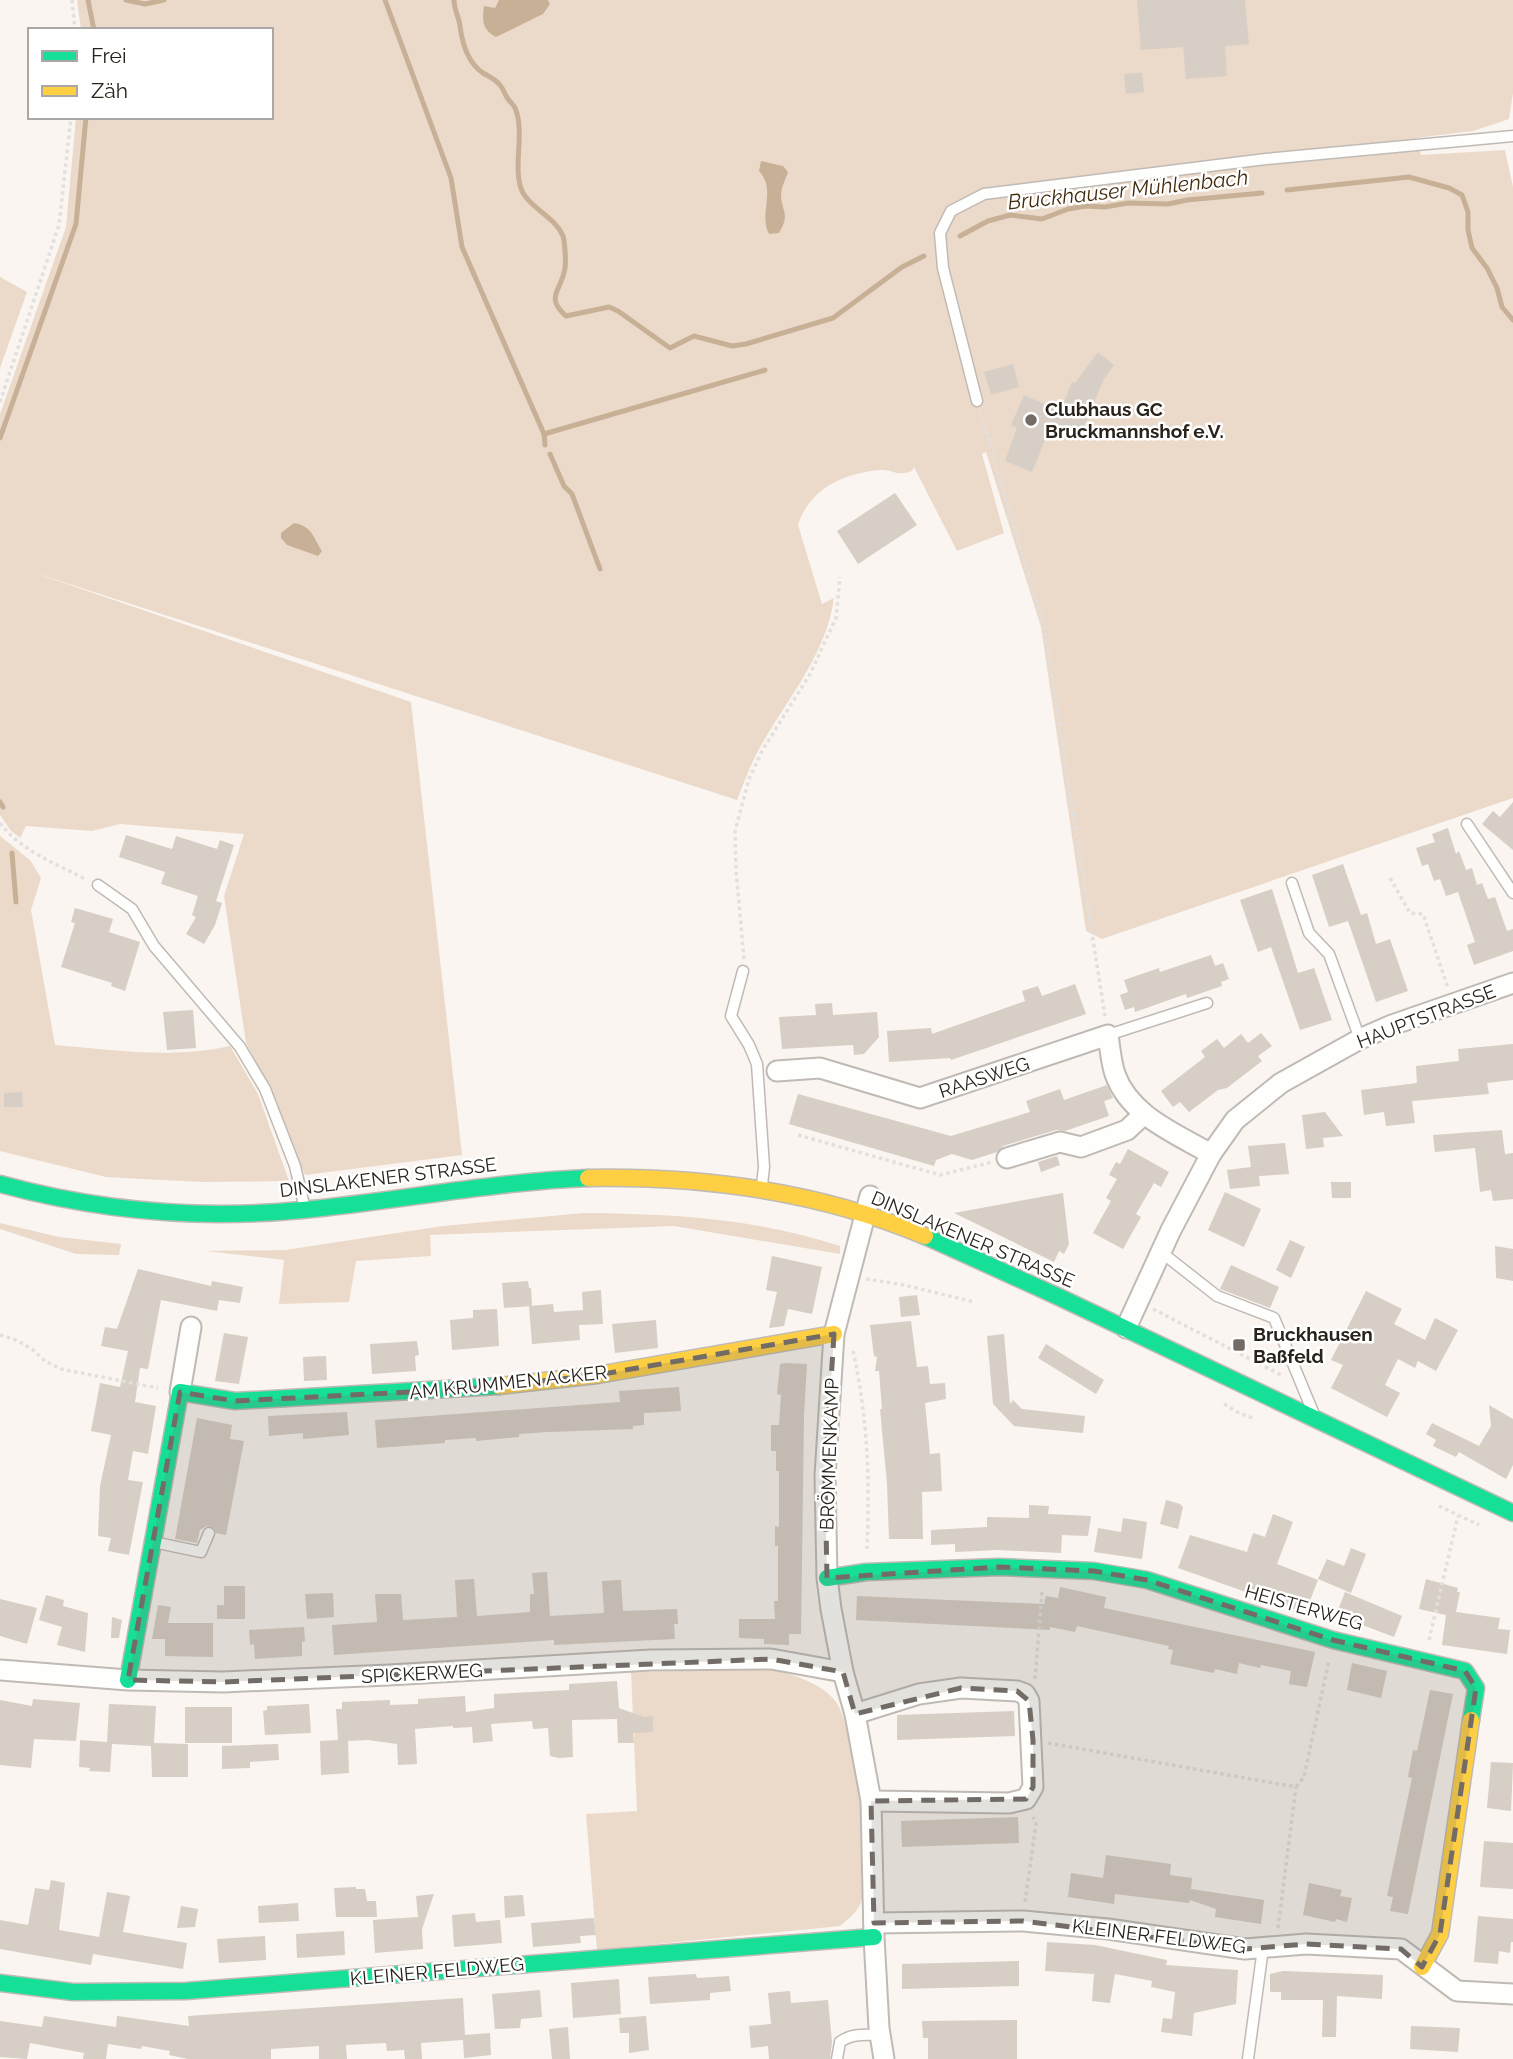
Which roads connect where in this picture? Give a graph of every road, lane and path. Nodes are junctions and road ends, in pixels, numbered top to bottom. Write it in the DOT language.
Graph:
graph roads {
  1 [pos="72,0"];
  2 [pos="75,28"];
  3 [pos="71,119"];
  4 [pos="1513,136"];
  5 [pos="977,401"];
  6 [pos="0,402"];
  7 [pos="840,576"];
  8 [pos="0,823"];
  9 [pos="1466,824"];
  10 [pos="1390,878"];
  11 [pos="1292,883"];
  12 [pos="97,885"];
  13 [pos="1513,893"];
  14 [pos="743,971"];
  15 [pos="1513,983"];
  16 [pos="1207,1003"];
  17 [pos="1454,1004"];
  18 [pos="1108,1035"];
  19 [pos="1360,1039"];
  20 [pos="777,1071"];
  21 [pos="1143,1115"];
  22 [pos="798,1135"];
  23 [pos="1211,1154"];
  24 [pos="1007,1158"];
  25 [pos="0,1184"];
  26 [pos="761,1189"];
  27 [pos="867,1205"];
  28 [pos="305,1209"];
  29 [pos="1161,1252"];
  30 [pos="848,1277"];
  31 [pos="1139,1301"];
  32 [pos="974,1302"];
  33 [pos="191,1327"];
  34 [pos="1126,1328"];
  35 [pos="0,1335"];
  36 [pos="842,1337"];
  37 [pos="1303,1386"];
  38 [pos="180,1392"];
  39 [pos="1218,1400"];
  40 [pos="1317,1420"];
  41 [pos="1262,1421"];
  42 [pos="1434,1503"];
  43 [pos="1513,1513"];
  44 [pos="1458,1516"];
  45 [pos="1480,1525"];
  46 [pos="209,1533"];
  47 [pos="153,1542"];
  48 [pos="1044,1569"];
  49 [pos="866,1572"];
  50 [pos="827,1578"];
  51 [pos="1334,1640"];
  52 [pos="1424,1661"];
  53 [pos="0,1670"];
  54 [pos="843,1672"];
  55 [pos="128,1680"];
  56 [pos="1025,1694"];
  57 [pos="855,1714"];
  58 [pos="1032,1740"];
  59 [pos="1296,1787"];
  60 [pos="1026,1799"];
  61 [pos="871,1801"];
  62 [pos="1023,1920"];
  63 [pos="874,1930"];
  64 [pos="1269,1947"];
  65 [pos="1422,1967"];
  66 [pos="0,1983"];
  67 [pos="1513,1994"];
  68 [pos="880,2035"];
  69 [pos="836,2059"];
  70 [pos="884,2059"];
  71 [pos="1248,2059"];
  1 -- 2 [label="path"];
  3 -- 6 [label="path"];
  4 -- 5 [label="lane"];
  5 -- 18 [label="path"];
  7 -- 14 [label="path"];
  8 -- 12 [label="path"];
  9 -- 13 [label="lane"];
  10 -- 17 [label="path"];
  11 -- 19 [label="lane"];
  12 -- 28 [label="lane"];
  14 -- 26 [label="lane"];
  15 -- 17 [label="street, HAUPTSTRASSE"];
  16 -- 18 [label="lane"];
  17 -- 19 [label="street, HAUPTSTRASSE"];
  18 -- 20 [label="street, RAASWEG"];
  18 -- 21 [label="street"];
  19 -- 23 [label="street, HAUPTSTRASSE"];
  21 -- 23 [label="street"];
  21 -- 24 [label="street"];
  22 -- 24 [label="path"];
  23 -- 29 [label="street, HAUPTSTRASSE"];
  25 -- 28 [label="street, DINSLAKENER STRASSE"];
  26 -- 27 [label="street, DINSLAKENER STRASSE"];
  26 -- 28 [label="street, DINSLAKENER STRASSE"];
  27 -- 30 [label="street, BRÖMMENKAMP"];
  27 -- 34 [label="street, DINSLAKENER STRASSE"];
  29 -- 31 [label="street, HAUPTSTRASSE"];
  29 -- 37 [label="lane"];
  30 -- 32 [label="path"];
  30 -- 36 [label="street, BRÖMMENKAMP"];
  31 -- 34 [label="street, HAUPTSTRASSE"];
  31 -- 37 [label="path"];
  33 -- 38 [label="street"];
  34 -- 40 [label="street, DINSLAKENER STRASSE"];
  35 -- 38 [label="path"];
  36 -- 38 [label="street, AM KRUMMEN ACKER"];
  36 -- 49 [label="path"];
  36 -- 50 [label="street, BRÖMMENKAMP"];
  37 -- 40 [label="lane"];
  38 -- 47 [label="street"];
  39 -- 41 [label="path"];
  40 -- 43 [label="street, DINSLAKENER STRASSE"];
  42 -- 44 [label="path"];
  44 -- 45 [label="path"];
  44 -- 52 [label="path"];
  46 -- 47 [label="lane"];
  47 -- 55 [label="street"];
  48 -- 49 [label="street, HEISTERWEG"];
  48 -- 51 [label="street, HEISTERWEG"];
  48 -- 56 [label="path"];
  49 -- 50 [label="street, HEISTERWEG"];
  50 -- 54 [label="street, BRÖMMENKAMP"];
  51 -- 52 [label="street, HEISTERWEG"];
  51 -- 59 [label="path"];
  52 -- 65 [label="street, HEISTERWEG"];
  53 -- 55 [label="street, SPICKERWEG"];
  54 -- 55 [label="street, SPICKERWEG"];
  54 -- 57 [label="street, BRÖMMENKAMP"];
  56 -- 57 [label="street"];
  56 -- 58 [label="street"];
  57 -- 61 [label="street, BRÖMMENKAMP"];
  58 -- 59 [label="path"];
  58 -- 60 [label="street"];
  59 -- 64 [label="path"];
  60 -- 61 [label="street"];
  60 -- 62 [label="path"];
  61 -- 63 [label="street, BRÖMMENKAMP"];
  62 -- 63 [label="street, KLEINER FELDWEG"];
  62 -- 64 [label="street, KLEINER FELDWEG"];
  63 -- 66 [label="street, KLEINER FELDWEG"];
  63 -- 68 [label="street, BRÖMMENKAMP"];
  64 -- 65 [label="street, KLEINER FELDWEG"];
  64 -- 71 [label="lane"];
  65 -- 67 [label="street, KLEINER FELDWEG"];
  68 -- 69 [label="lane"];
  68 -- 70 [label="street, BRÖMMENKAMP"];
}
